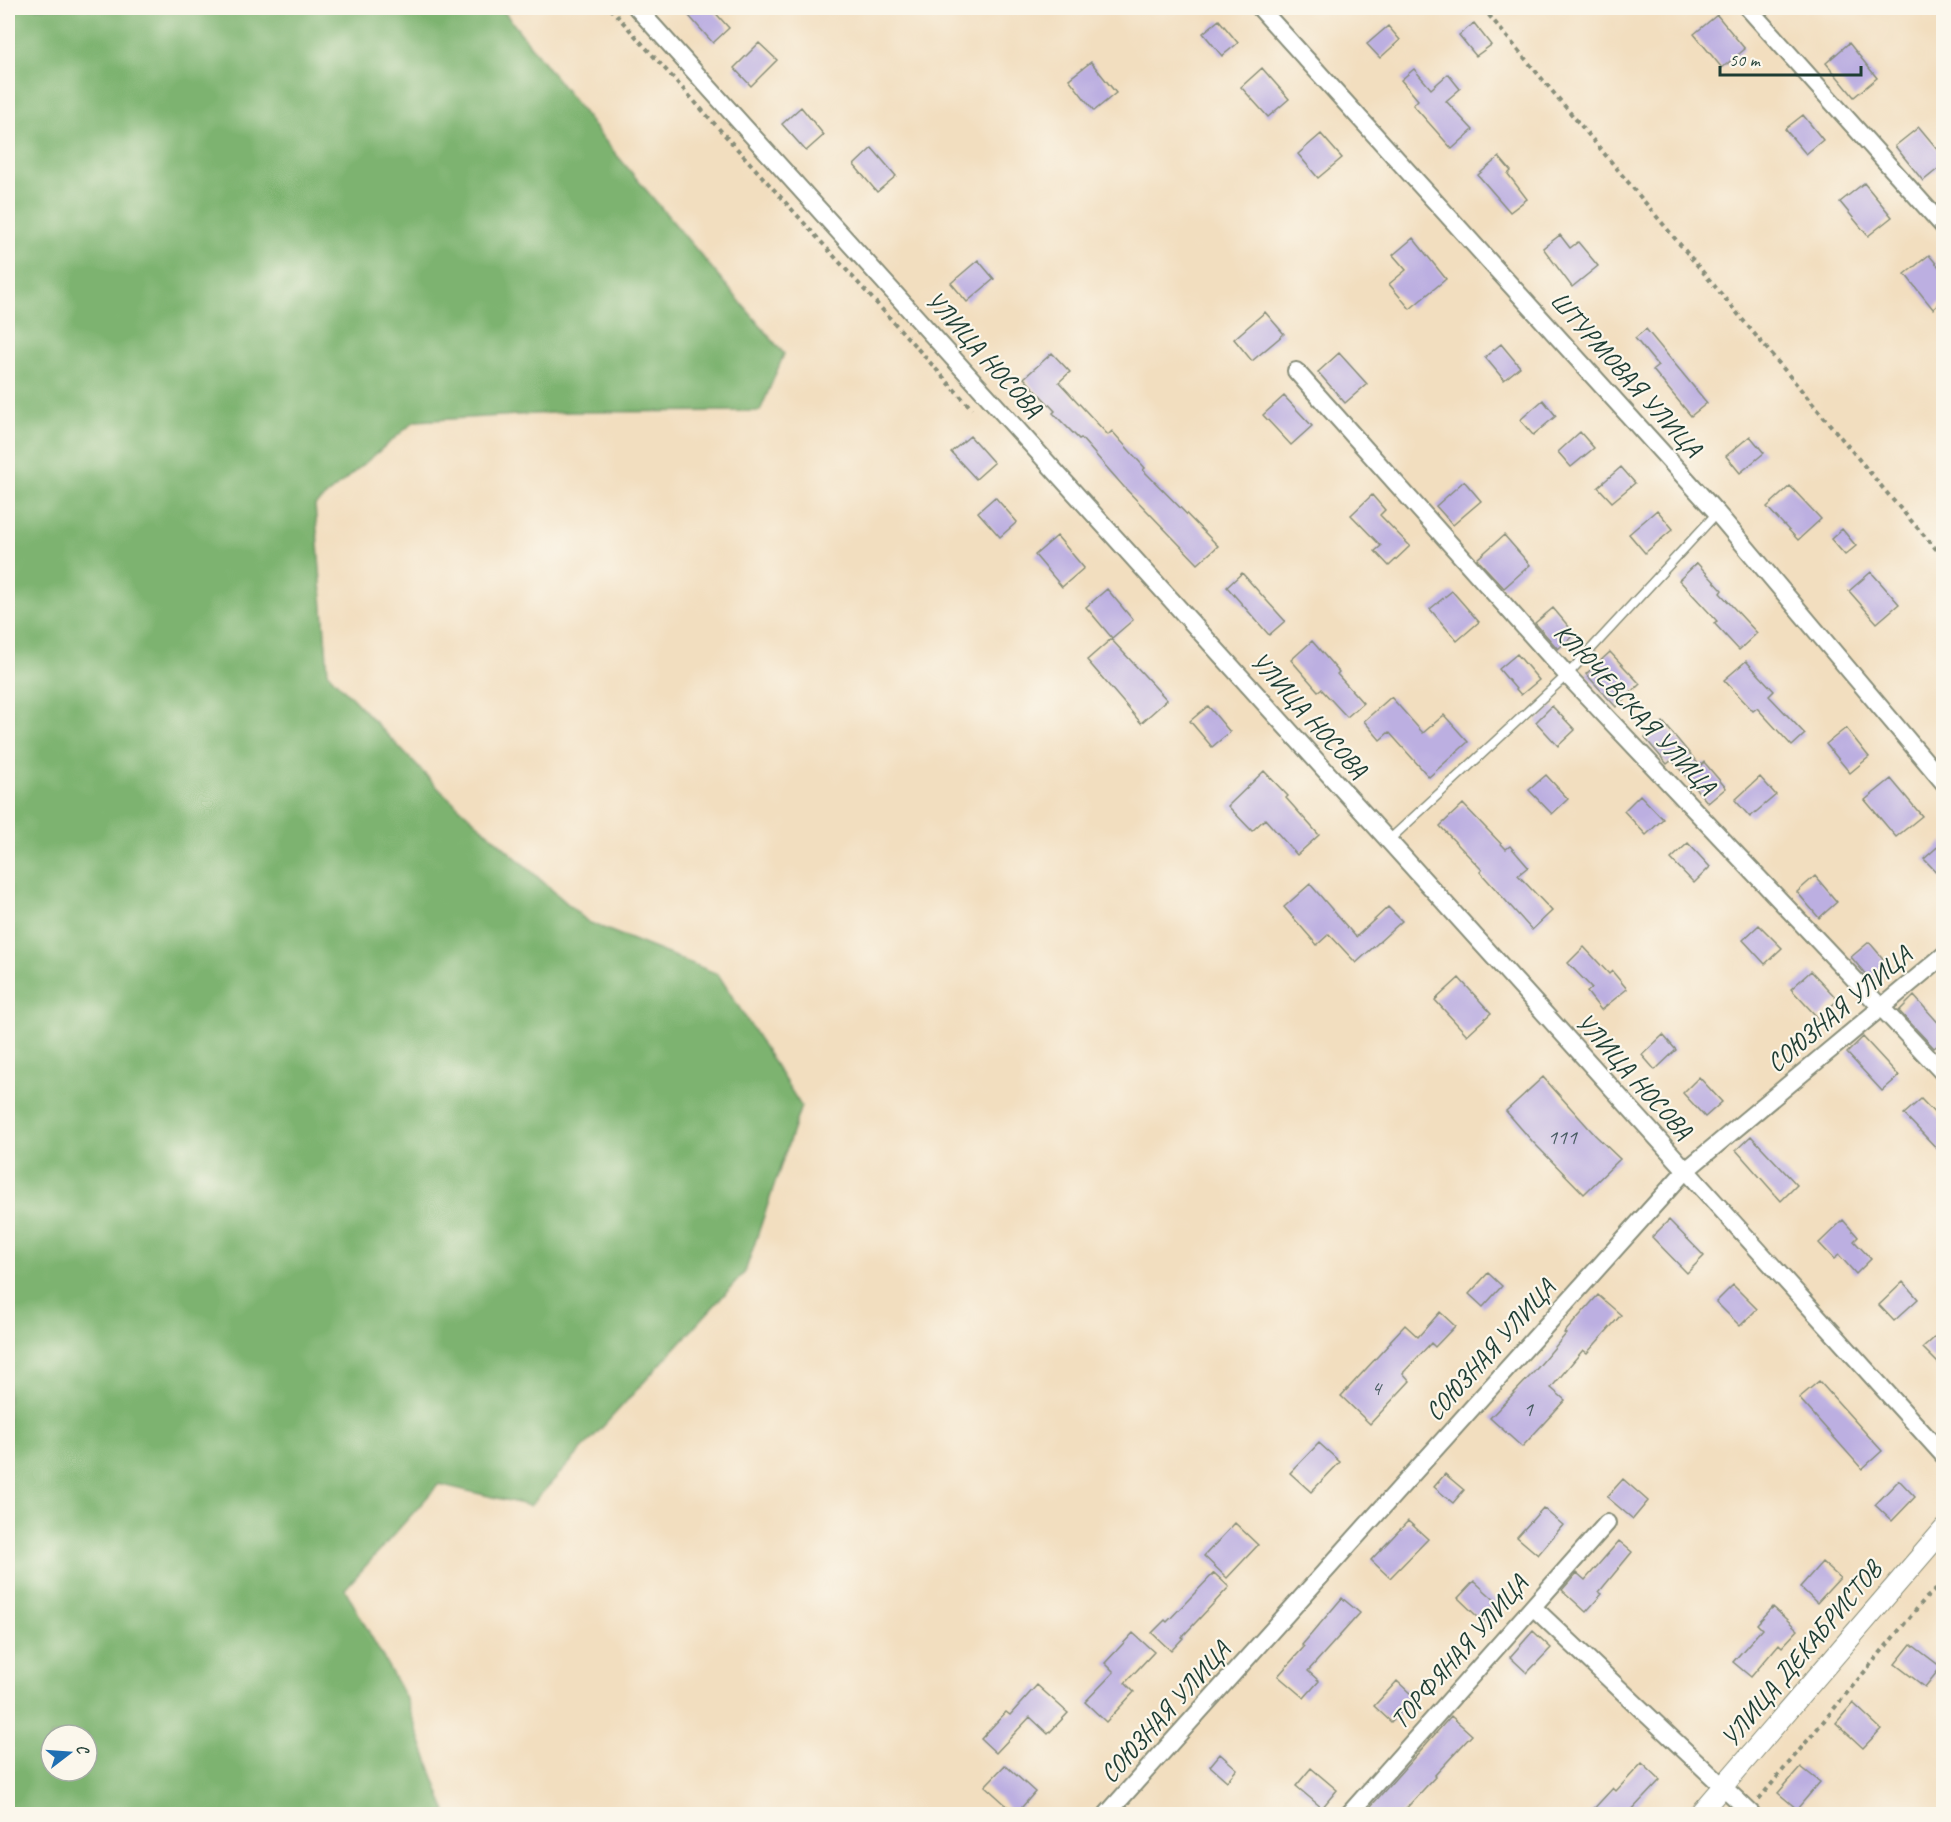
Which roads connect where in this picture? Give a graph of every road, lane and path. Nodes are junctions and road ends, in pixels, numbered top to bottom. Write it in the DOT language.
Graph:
graph roads {
  1 [pos="610,8"];
  2 [pos="637,8"];
  3 [pos="1260,8"];
  4 [pos="1483,8"];
  5 [pos="1748,8"];
  6 [pos="1944,227"];
  7 [pos="1296,371"];
  8 [pos="972,409"];
  9 [pos="1717,513"];
  10 [pos="1944,558"];
  11 [pos="1567,675"];
  12 [pos="1944,783"];
  13 [pos="1388,841"];
  14 [pos="1944,955"];
  15 [pos="1879,1008"];
  16 [pos="1944,1074"];
  17 [pos="1685,1171"];
  18 [pos="1944,1456"];
  19 [pos="1607,1522"];
  20 [pos="1944,1529"];
  21 [pos="1944,1583"];
  22 [pos="1533,1607"];
  23 [pos="1723,1787"];
  24 [pos="1750,1813"];
  25 [pos="1107,1815"];
  26 [pos="1349,1815"];
  27 [pos="1699,1815"];
  1 -- 8 [label="path"];
  2 -- 13 [label="street, УЛИЦА НОСОВА"];
  3 -- 9 [label="street, ШТУРМОВАЯ УЛИЦА"];
  4 -- 10 [label="path"];
  5 -- 6 [label="street"];
  7 -- 11 [label="street, КЛЮЧЕВСКАЯ УЛИЦА"];
  9 -- 11 [label="lane"];
  9 -- 12 [label="street, ШТУРМОВАЯ УЛИЦА"];
  11 -- 13 [label="lane"];
  11 -- 15 [label="street, КЛЮЧЕВСКАЯ УЛИЦА"];
  13 -- 17 [label="street, УЛИЦА НОСОВА"];
  14 -- 15 [label="street, СОЮЗНАЯ УЛИЦА"];
  15 -- 16 [label="street, КЛЮЧЕВСКАЯ УЛИЦА"];
  15 -- 17 [label="street, СОЮЗНАЯ УЛИЦА"];
  17 -- 18 [label="street, УЛИЦА НОСОВА"];
  17 -- 25 [label="street, СОЮЗНАЯ УЛИЦА"];
  19 -- 22 [label="street, ТОРФЯНАЯ УЛИЦА"];
  20 -- 23 [label="street, УЛИЦА ДЕКАБРИСТОВ"];
  21 -- 24 [label="path"];
  22 -- 23 [label="street"];
  22 -- 26 [label="street, ТОРФЯНАЯ УЛИЦА"];
  23 -- 24 [label="street"];
  23 -- 27 [label="street, УЛИЦА ДЕКАБРИСТОВ"];
}
